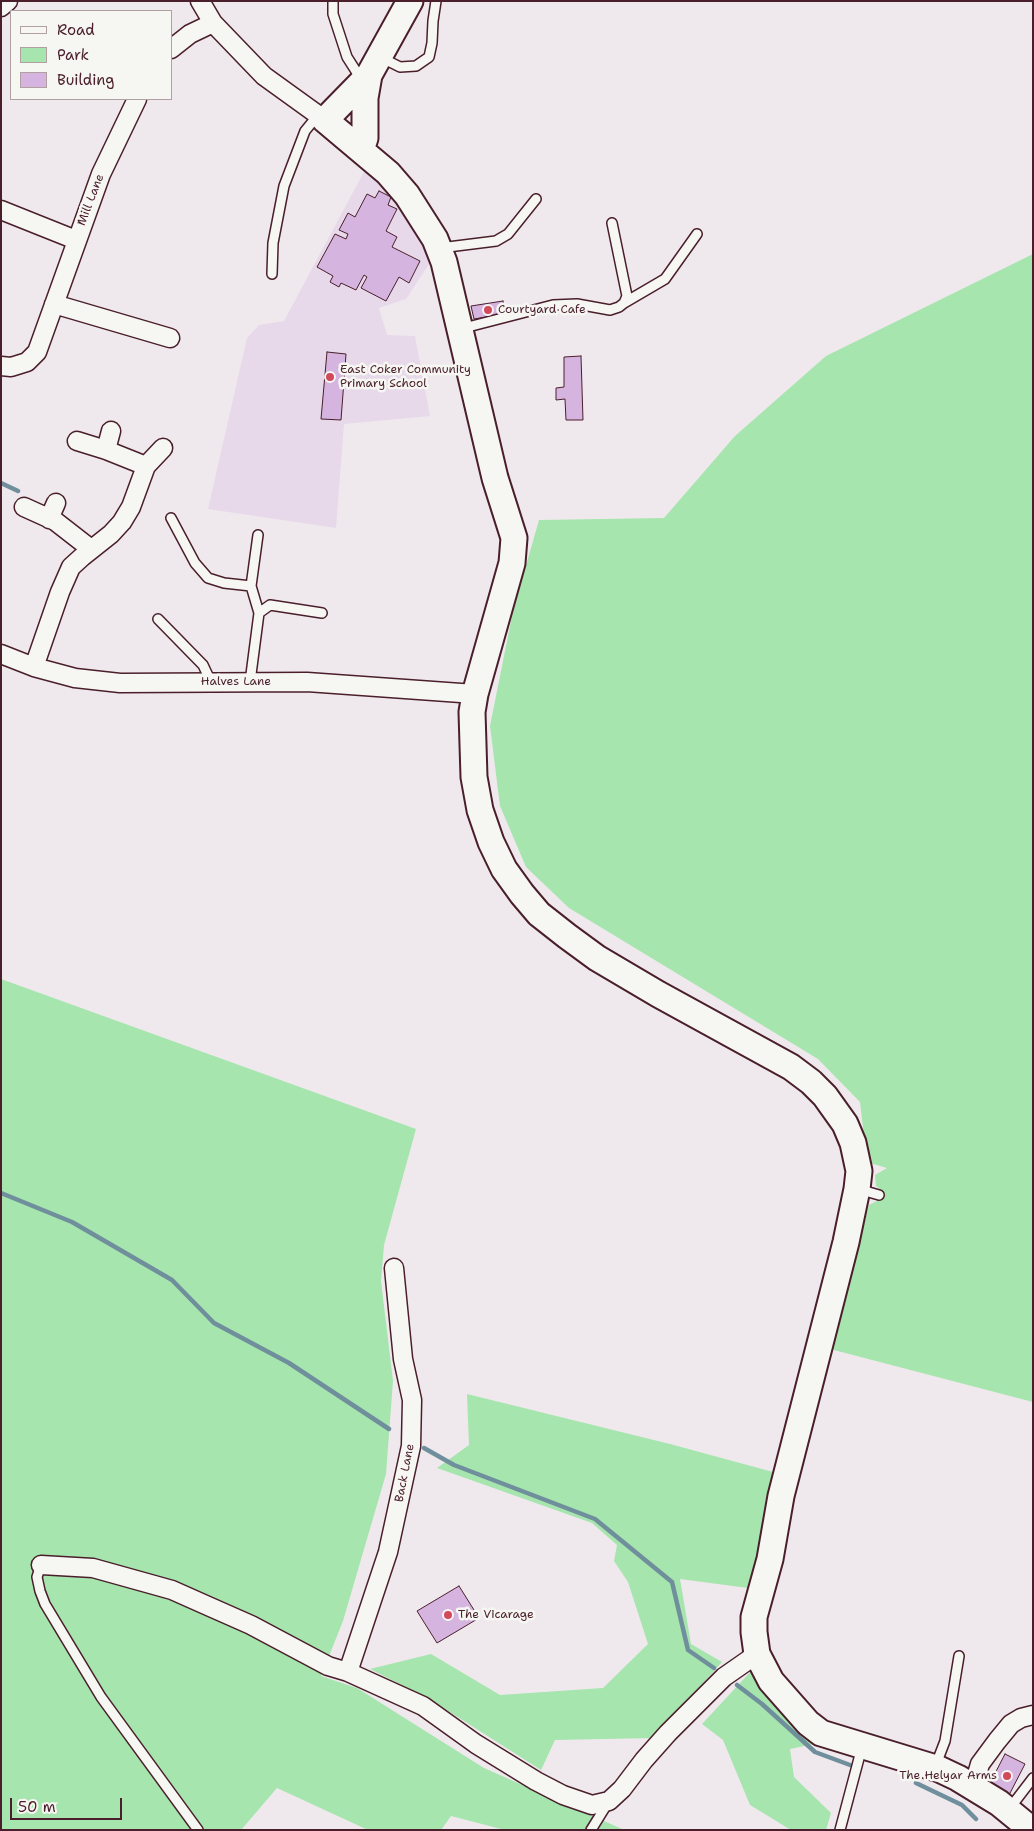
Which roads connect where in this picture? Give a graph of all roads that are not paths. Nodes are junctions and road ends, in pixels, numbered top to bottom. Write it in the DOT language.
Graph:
graph roads {
  1 [pos="8,1"];
  2 [pos="200,1"];
  3 [pos="333,1"];
  4 [pos="410,1"];
  5 [pos="436,1"];
  6 [pos="1,7"];
  7 [pos="213,23"];
  8 [pos="172,48"];
  9 [pos="370,71"];
  10 [pos="137,100"];
  11 [pos="321,118"];
  12 [pos="361,150"];
  13 [pos="536,199"];
  14 [pos="1,210"];
  15 [pos="612,223"];
  16 [pos="697,234"];
  17 [pos="76,240"];
  18 [pos="439,249"];
  19 [pos="272,274"];
  20 [pos="624,303"];
  21 [pos="54,304"];
  22 [pos="460,329"];
  23 [pos="170,340"];
  24 [pos="1,366"];
  25 [pos="111,431"];
  26 [pos="77,441"];
  27 [pos="163,448"];
  28 [pos="106,450"];
  29 [pos="146,466"];
  30 [pos="24,507"];
  31 [pos="171,518"];
  32 [pos="258,535"];
  33 [pos="91,549"];
  34 [pos="251,586"];
  35 [pos="259,613"];
  36 [pos="322,613"];
  37 [pos="158,619"];
  38 [pos="1,654"];
  39 [pos="34,667"];
  40 [pos="211,682"];
  41 [pos="250,682"];
  42 [pos="475,694"];
  43 [pos="394,1268"];
  44 [pos="41,1565"];
  45 [pos="757,1654"];
  46 [pos="959,1656"];
  47 [pos="348,1672"];
  48 [pos="1033,1715"];
  49 [pos="862,1746"];
  50 [pos="935,1768"];
  51 [pos="1033,1778"];
  52 [pos="973,1788"];
  53 [pos="609,1801"];
  54 [pos="1008,1811"];
  55 [pos="198,1830"];
  56 [pos="591,1830"];
  57 [pos="840,1830"];
  58 [pos="1032,1830"];
  1 -- 6 [label="street"];
  2 -- 7 [label="street"];
  3 -- 9 [label="lane"];
  4 -- 9 [label="street"];
  5 -- 9 [label="lane"];
  7 -- 8 [label="street"];
  7 -- 11 [label="street"];
  9 -- 11 [label="street"];
  9 -- 12 [label="street"];
  10 -- 17 [label="street, Mill Lane"];
  11 -- 12 [label="street"];
  11 -- 19 [label="lane"];
  12 -- 18 [label="street"];
  13 -- 18 [label="lane"];
  14 -- 17 [label="street"];
  15 -- 20 [label="lane"];
  16 -- 20 [label="lane"];
  17 -- 21 [label="street, Mill Lane"];
  18 -- 22 [label="street"];
  20 -- 22 [label="lane"];
  21 -- 23 [label="street"];
  21 -- 24 [label="street, Mill Lane"];
  22 -- 42 [label="street"];
  25 -- 28 [label="street"];
  26 -- 28 [label="street"];
  27 -- 29 [label="street"];
  28 -- 29 [label="street"];
  29 -- 33 [label="street"];
  30 -- 33 [label="street"];
  31 -- 34 [label="lane"];
  32 -- 34 [label="lane"];
  33 -- 39 [label="street"];
  34 -- 35 [label="lane"];
  35 -- 36 [label="lane"];
  35 -- 41 [label="lane"];
  37 -- 40 [label="lane"];
  38 -- 39 [label="street, Halves Lane"];
  39 -- 40 [label="street, Halves Lane"];
  40 -- 41 [label="street, Halves Lane"];
  41 -- 42 [label="street, Halves Lane"];
  42 -- 45 [label="street"];
  43 -- 47 [label="street, Back Lane"];
  44 -- 47 [label="street"];
  44 -- 55 [label="lane"];
  45 -- 49 [label="street"];
  45 -- 53 [label="street"];
  46 -- 50 [label="lane"];
  47 -- 53 [label="street"];
  48 -- 52 [label="street"];
  49 -- 50 [label="street"];
  49 -- 57 [label="lane"];
  50 -- 52 [label="street"];
  51 -- 54 [label="lane"];
  52 -- 54 [label="street"];
  53 -- 56 [label="lane"];
  54 -- 58 [label="street"];
}
